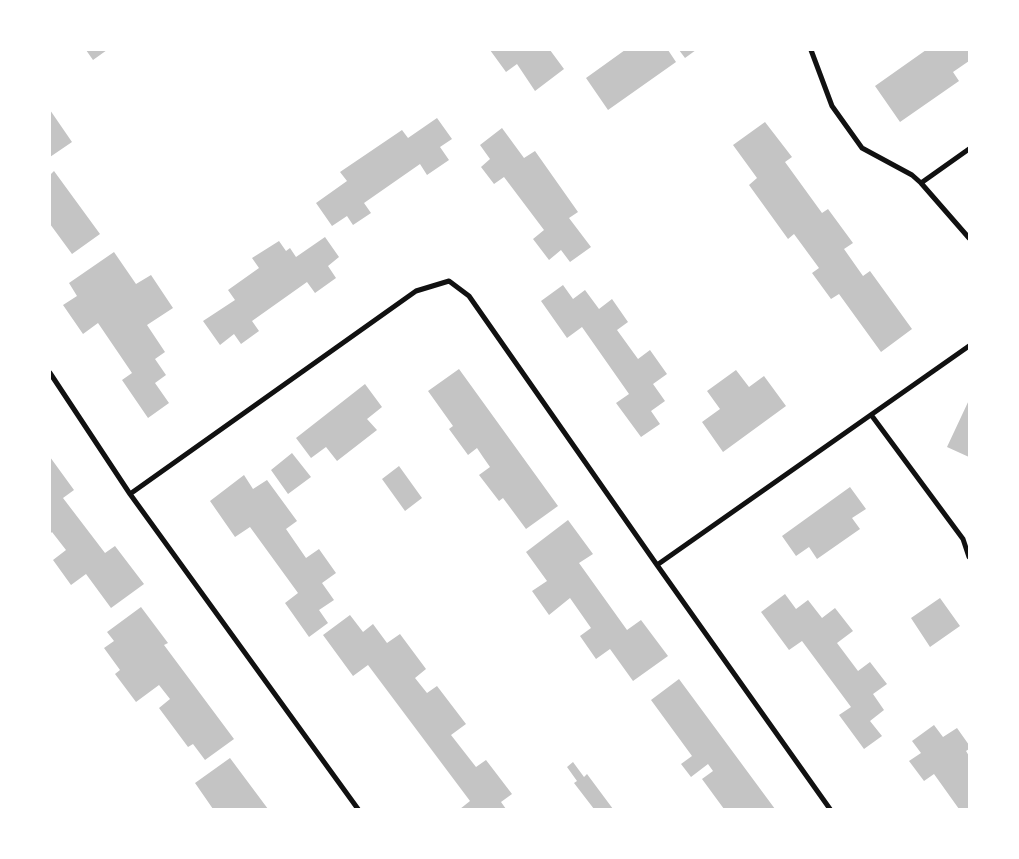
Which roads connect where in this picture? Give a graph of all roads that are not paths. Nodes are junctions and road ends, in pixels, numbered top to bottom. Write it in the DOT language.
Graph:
graph roads {
  1 [pos="811,50"];
  2 [pos="969,149"];
  3 [pos="921,183"];
  4 [pos="969,238"];
  5 [pos="969,346"];
  6 [pos="50,373"];
  7 [pos="872,416"];
  8 [pos="130,494"];
  9 [pos="969,557"];
  10 [pos="657,565"];
  11 [pos="358,809"];
  12 [pos="830,809"];
  1 -- 3 [label="street"];
  2 -- 3 [label="street"];
  3 -- 4 [label="street"];
  5 -- 7 [label="street"];
  6 -- 8 [label="street"];
  7 -- 9 [label="street"];
  7 -- 10 [label="street"];
  8 -- 10 [label="street"];
  8 -- 11 [label="street"];
  10 -- 12 [label="street"];
}
